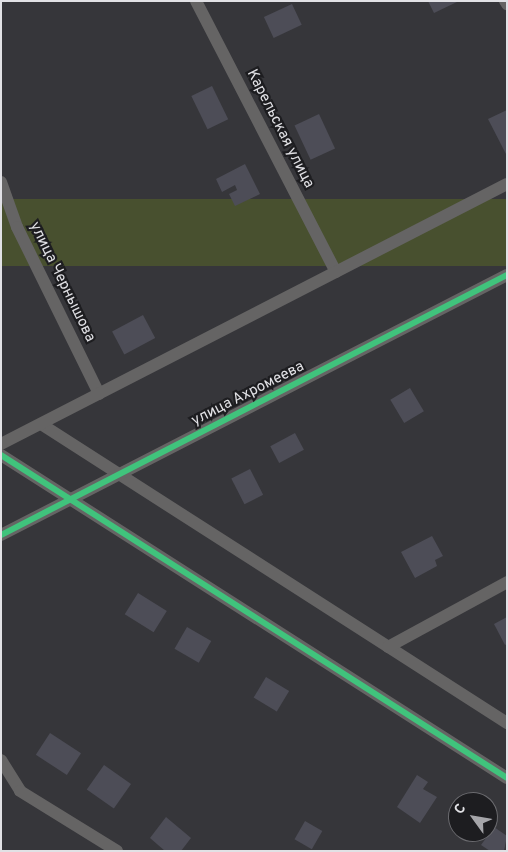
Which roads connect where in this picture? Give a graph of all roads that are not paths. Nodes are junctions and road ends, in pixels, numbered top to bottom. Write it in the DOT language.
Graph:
graph roads {
  1 [pos="196,1"];
  2 [pos="1,182"];
  3 [pos="507,184"];
  4 [pos="336,272"];
  5 [pos="507,275"];
  6 [pos="99,394"];
  7 [pos="41,424"];
  8 [pos="1,444"];
  9 [pos="1,455"];
  10 [pos="120,474"];
  11 [pos="71,499"];
  12 [pos="1,535"];
  13 [pos="507,582"];
  14 [pos="388,647"];
  15 [pos="507,724"];
  16 [pos="1,760"];
  17 [pos="507,778"];
  18 [pos="118,851"];
  1 -- 4 [label="street, Карельская улица"];
  2 -- 6 [label="street, улица Чернышова"];
  3 -- 4 [label="street"];
  4 -- 6 [label="street"];
  5 -- 10 [label="street, улица Ахромеева"];
  6 -- 7 [label="street"];
  7 -- 8 [label="street"];
  7 -- 10 [label="street"];
  9 -- 11 [label="street"];
  10 -- 11 [label="street, улица Ахромеева"];
  10 -- 14 [label="street"];
  11 -- 12 [label="street, улица Ахромеева"];
  11 -- 17 [label="street"];
  13 -- 14 [label="street"];
  14 -- 15 [label="street"];
  16 -- 18 [label="street"];
}
